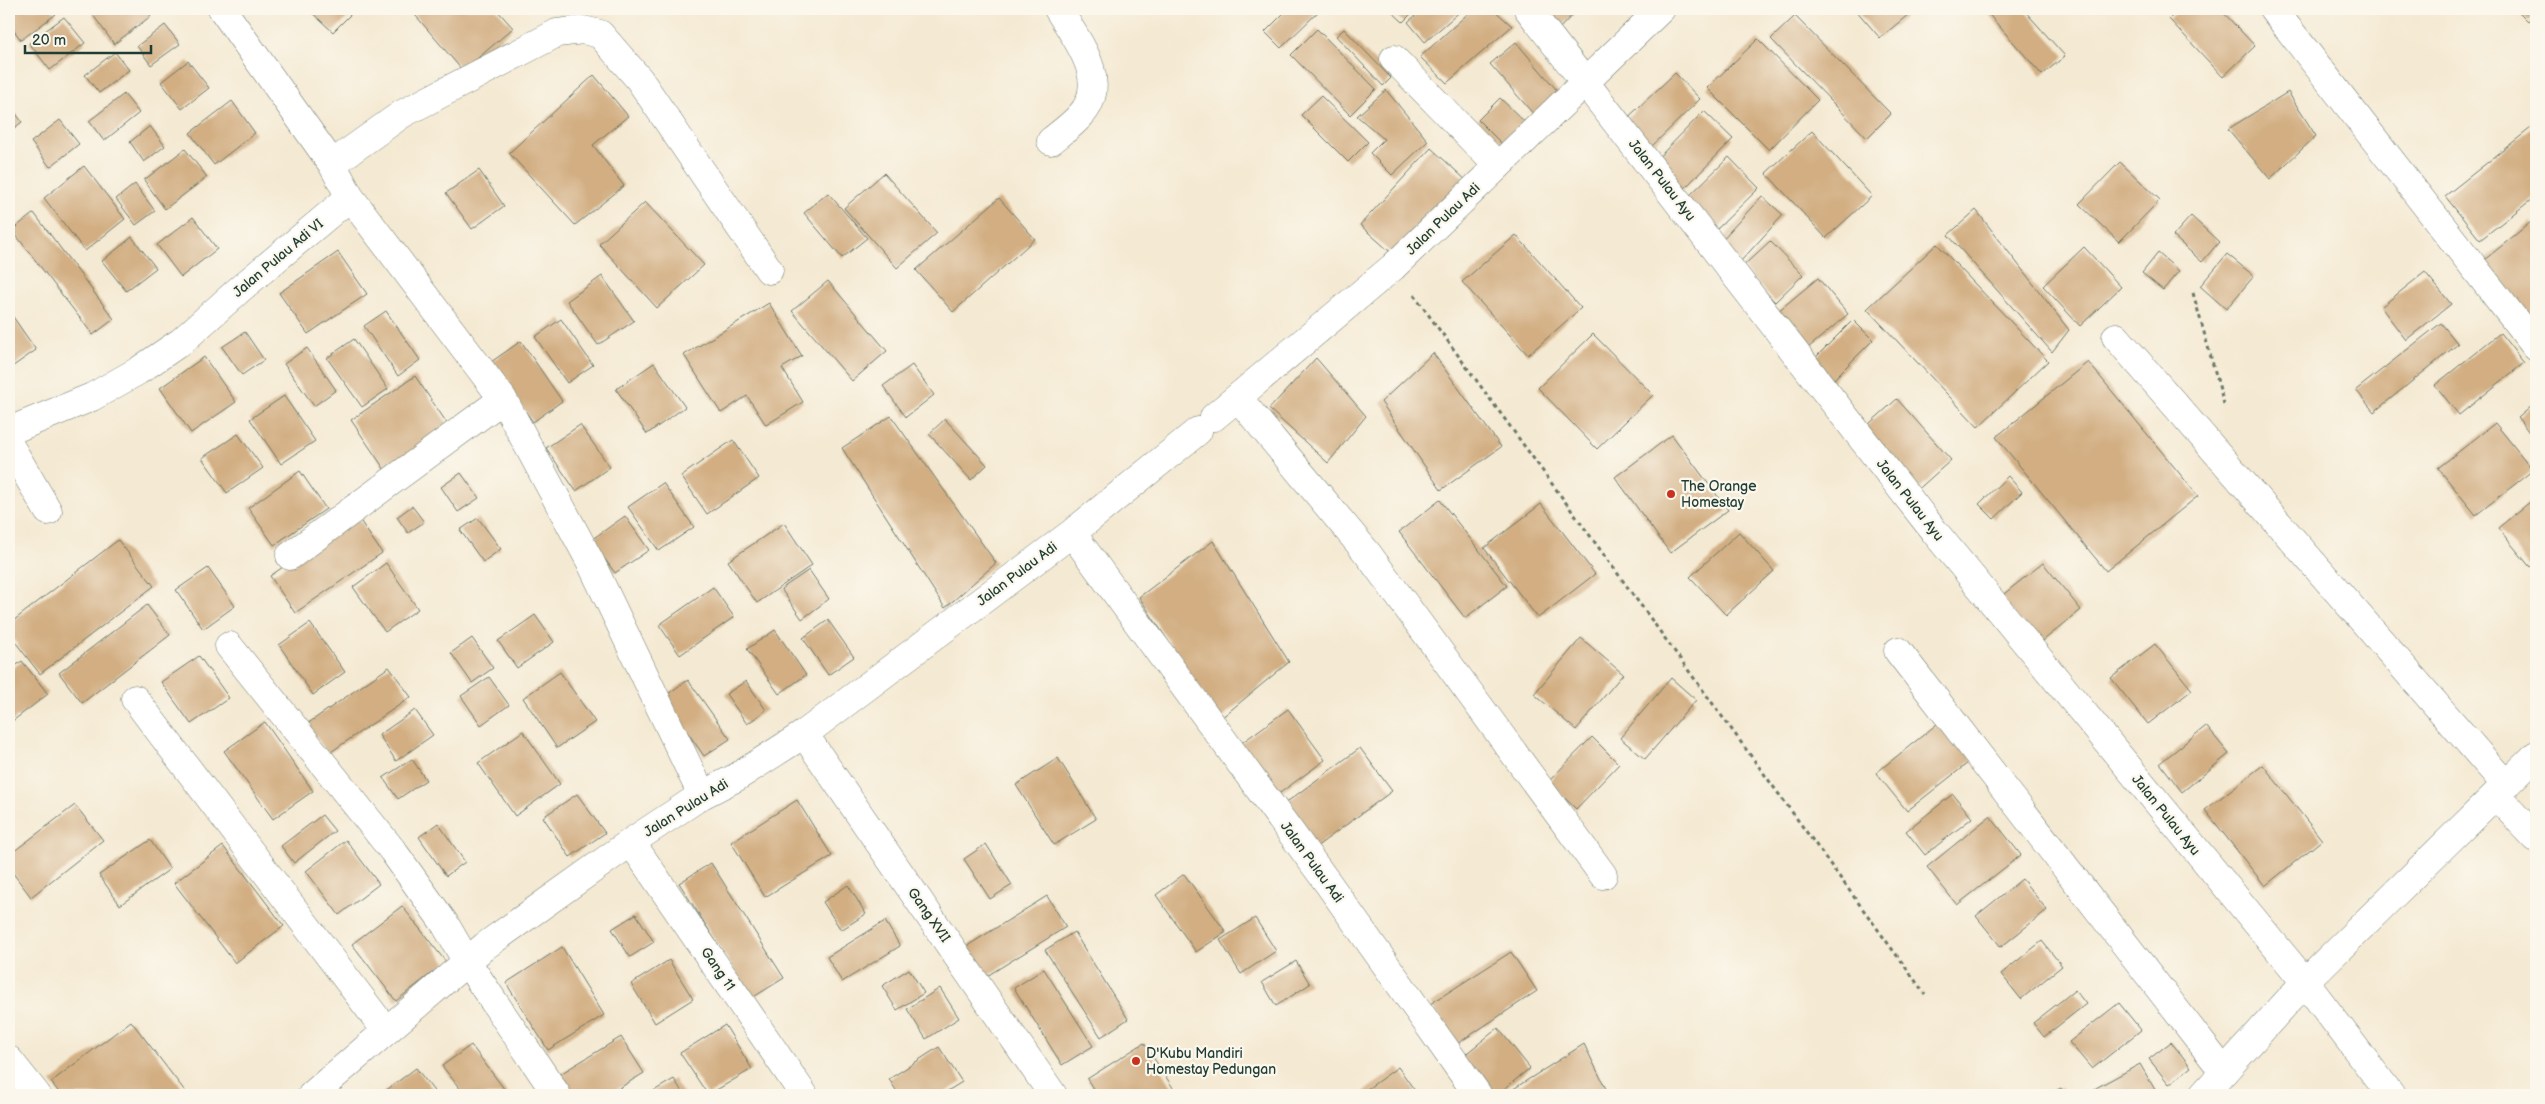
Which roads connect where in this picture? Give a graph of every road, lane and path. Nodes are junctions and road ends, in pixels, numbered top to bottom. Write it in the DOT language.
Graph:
graph roads {
  1 [pos="222,9"];
  2 [pos="1058,9"];
  3 [pos="1528,9"];
  4 [pos="1662,9"];
  5 [pos="2273,9"];
  6 [pos="1394,59"];
  7 [pos="1585,84"];
  8 [pos="1052,141"];
  9 [pos="332,164"];
  10 [pos="1498,166"];
  11 [pos="350,197"];
  12 [pos="1394,267"];
  13 [pos="769,270"];
  14 [pos="2193,293"];
  15 [pos="2116,337"];
  16 [pos="2536,347"];
  17 [pos="504,399"];
  18 [pos="1239,399"];
  19 [pos="2225,408"];
  20 [pos="9,431"];
  21 [pos="9,444"];
  22 [pos="48,511"];
  23 [pos="1072,533"];
  24 [pos="290,556"];
  25 [pos="229,646"];
  26 [pos="1898,651"];
  27 [pos="136,699"];
  28 [pos="804,734"];
  29 [pos="2536,755"];
  30 [pos="2501,791"];
  31 [pos="702,795"];
  32 [pos="2536,838"];
  33 [pos="631,842"];
  34 [pos="1603,875"];
  35 [pos="467,962"];
  36 [pos="2305,982"];
  37 [pos="1925,994"];
  38 [pos="386,1031"];
  39 [pos="9,1060"];
  40 [pos="2224,1072"];
  41 [pos="37,1095"];
  42 [pos="312,1095"];
  43 [pos="557,1095"];
  44 [pos="804,1095"];
  45 [pos="1053,1095"];
  46 [pos="1478,1095"];
  47 [pos="2203,1095"];
  48 [pos="2391,1095"];
  1 -- 9 [label="street"];
  2 -- 8 [label="street"];
  3 -- 7 [label="street, Jalan Pulau Ayu"];
  4 -- 7 [label="street, Jalan Pulau Adi"];
  5 -- 16 [label="street"];
  6 -- 10 [label="street"];
  7 -- 10 [label="street, Jalan Pulau Adi"];
  7 -- 36 [label="street, Jalan Pulau Ayu"];
  9 -- 11 [label="street"];
  9 -- 13 [label="street"];
  10 -- 12 [label="street, Jalan Pulau Adi"];
  11 -- 17 [label="street"];
  11 -- 20 [label="street, Jalan Pulau Adi VI"];
  12 -- 18 [label="street, Jalan Pulau Adi"];
  12 -- 37 [label="path"];
  14 -- 19 [label="path"];
  15 -- 30 [label="street"];
  17 -- 24 [label="street"];
  17 -- 31 [label="street"];
  18 -- 23 [label="street, Jalan Pulau Adi"];
  18 -- 34 [label="street"];
  21 -- 22 [label="street"];
  23 -- 28 [label="street, Jalan Pulau Adi"];
  23 -- 46 [label="street, Jalan Pulau Adi"];
  25 -- 35 [label="street"];
  26 -- 40 [label="street"];
  27 -- 38 [label="street"];
  28 -- 31 [label="street, Jalan Pulau Adi"];
  28 -- 45 [label="street, Gang XVII"];
  29 -- 30 [label="street"];
  30 -- 32 [label="street"];
  30 -- 36 [label="street"];
  31 -- 33 [label="street, Jalan Pulau Adi"];
  33 -- 35 [label="street, Jalan Pulau Adi"];
  33 -- 44 [label="street, Gang 11"];
  35 -- 38 [label="street, Jalan Pulau Adi"];
  35 -- 43 [label="street"];
  36 -- 40 [label="street"];
  36 -- 48 [label="street, Jalan Pulau Ayu"];
  38 -- 42 [label="street, Jalan Pulau Adi"];
  39 -- 41 [label="street"];
  40 -- 47 [label="street"];
}
